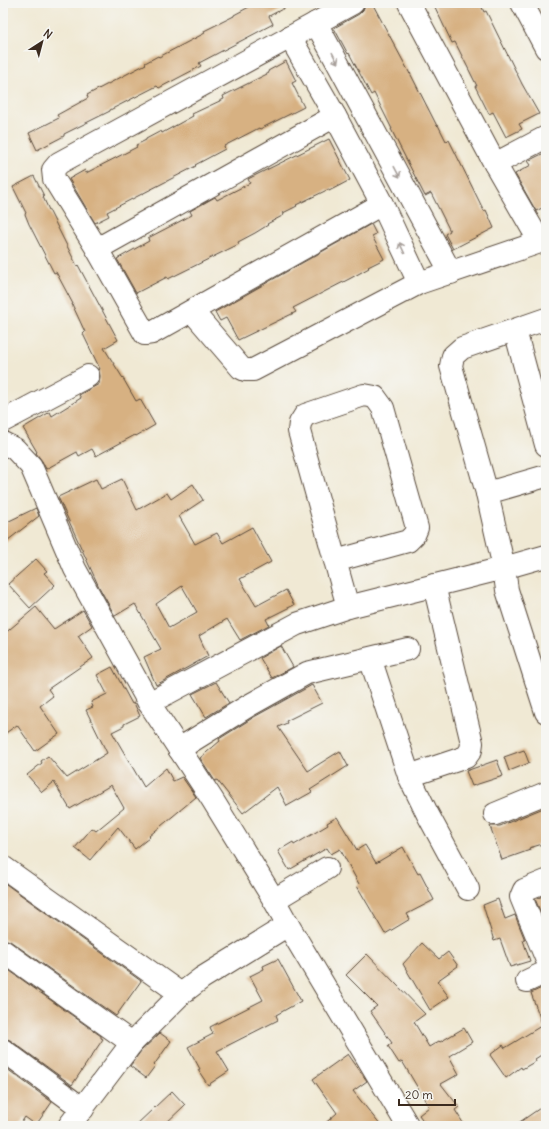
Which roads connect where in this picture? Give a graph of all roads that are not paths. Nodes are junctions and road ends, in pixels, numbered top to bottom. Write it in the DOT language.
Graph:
graph roads {
  1 [pos="353,3"];
  2 [pos="409,3"];
  3 [pos="522,3"];
  4 [pos="316,23"];
  5 [pos="290,37"];
  6 [pos="546,48"];
  7 [pos="335,116"];
  8 [pos="546,137"];
  9 [pos="495,164"];
  10 [pos="382,204"];
  11 [pos="543,240"];
  12 [pos="97,249"];
  13 [pos="451,272"];
  14 [pos="419,283"];
  15 [pos="192,311"];
  16 [pos="546,319"];
  17 [pos="515,330"];
  18 [pos="88,376"];
  19 [pos="3,421"];
  20 [pos="3,443"];
  21 [pos="546,446"];
  22 [pos="546,476"];
  23 [pos="487,493"];
  24 [pos="546,556"];
  25 [pos="335,561"];
  26 [pos="504,568"];
  27 [pos="434,585"];
  28 [pos="348,608"];
  29 [pos="408,650"];
  30 [pos="373,667"];
  31 [pos="149,703"];
  32 [pos="546,712"];
  33 [pos="179,749"];
  34 [pos="409,776"];
  35 [pos="546,793"];
  36 [pos="495,814"];
  37 [pos="3,867"];
  38 [pos="327,868"];
  39 [pos="546,881"];
  40 [pos="468,889"];
  41 [pos="274,900"];
  42 [pos="288,925"];
  43 [pos="3,951"];
  44 [pos="546,958"];
  45 [pos="181,994"];
  46 [pos="132,1043"];
  47 [pos="3,1050"];
  48 [pos="83,1109"];
  49 [pos="69,1126"];
  50 [pos="408,1126"];
  1 -- 4 [label="street"];
  2 -- 9 [label="street"];
  3 -- 6 [label="street"];
  4 -- 5 [label="street"];
  4 -- 13 [label="street, one-way"];
  5 -- 7 [label="street"];
  5 -- 12 [label="street"];
  7 -- 10 [label="street"];
  7 -- 12 [label="street"];
  8 -- 9 [label="street"];
  9 -- 11 [label="street"];
  14 -- 10 [label="street, one-way"];
  10 -- 15 [label="street"];
  11 -- 13 [label="street"];
  12 -- 15 [label="street"];
  13 -- 14 [label="street"];
  14 -- 15 [label="street"];
  16 -- 17 [label="street"];
  17 -- 21 [label="street"];
  17 -- 23 [label="street"];
  18 -- 19 [label="street"];
  20 -- 31 [label="street"];
  22 -- 23 [label="street"];
  23 -- 26 [label="street"];
  24 -- 26 [label="street"];
  25 -- 25 [label="street"];
  25 -- 28 [label="street"];
  26 -- 27 [label="street"];
  26 -- 32 [label="street"];
  27 -- 28 [label="street"];
  27 -- 34 [label="street"];
  28 -- 31 [label="street"];
  29 -- 33 [label="street"];
  30 -- 34 [label="street"];
  31 -- 33 [label="street"];
  33 -- 41 [label="street"];
  34 -- 40 [label="street"];
  35 -- 36 [label="street"];
  37 -- 45 [label="street"];
  38 -- 41 [label="street"];
  39 -- 44 [label="street"];
  41 -- 42 [label="street"];
  42 -- 45 [label="street"];
  42 -- 50 [label="street"];
  43 -- 46 [label="street"];
  45 -- 46 [label="street"];
  46 -- 48 [label="street"];
  47 -- 48 [label="street"];
  48 -- 49 [label="street"];
}
